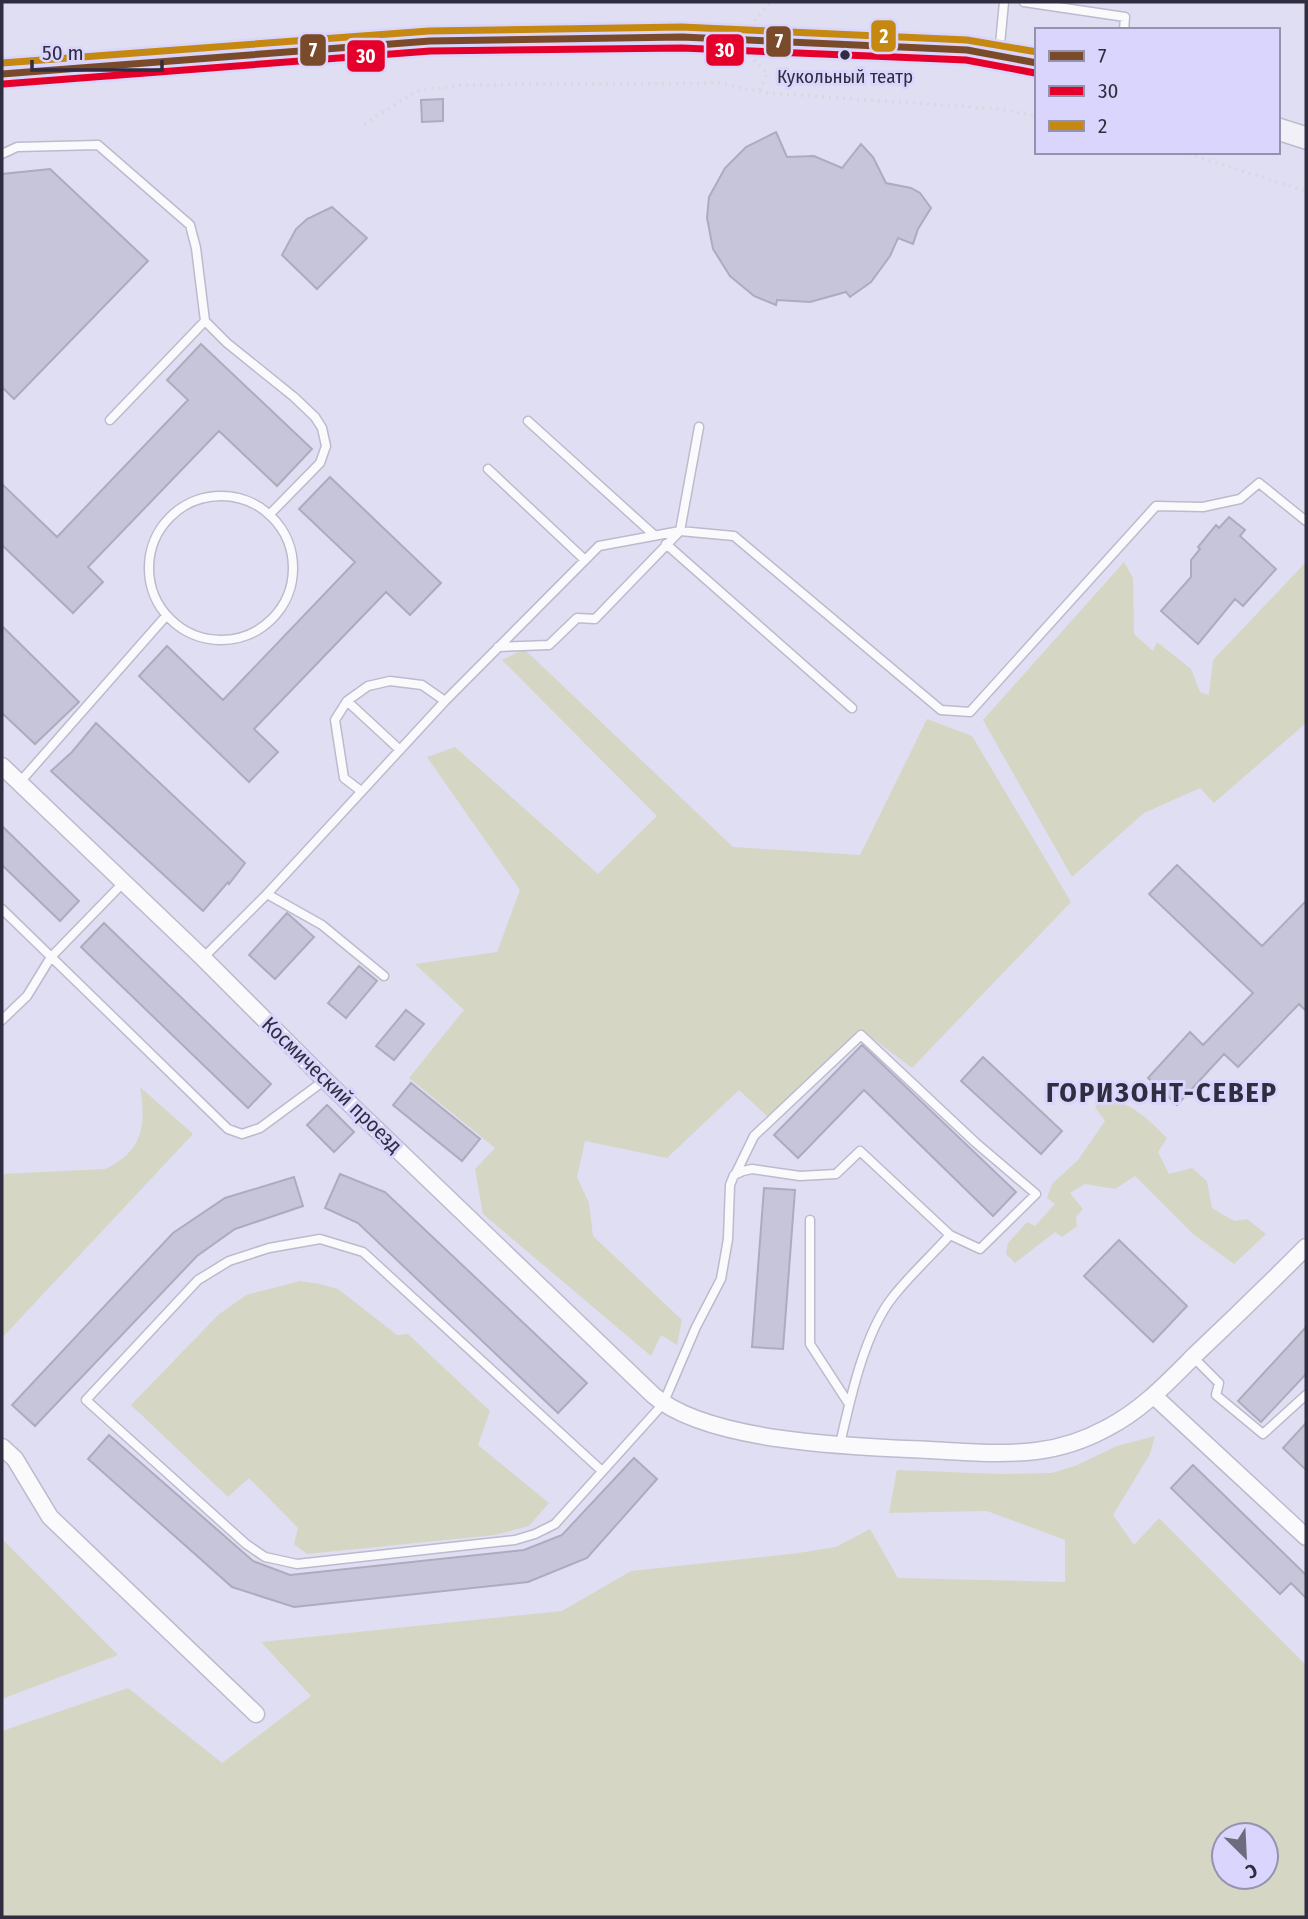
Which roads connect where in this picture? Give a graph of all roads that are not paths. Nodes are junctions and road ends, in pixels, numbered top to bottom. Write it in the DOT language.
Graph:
graph roads {
  1 [pos="1003,2"];
  2 [pos="1024,2"];
  3 [pos="1124,28"];
  4 [pos="999,56"];
  5 [pos="1035,64"];
  6 [pos="2,74"];
  7 [pos="1280,130"];
  8 [pos="1306,138"];
  9 [pos="2,154"];
  10 [pos="205,321"];
  11 [pos="110,420"];
  12 [pos="528,421"];
  13 [pos="699,426"];
  14 [pos="488,469"];
  15 [pos="270,514"];
  16 [pos="1306,521"];
  17 [pos="680,531"];
  18 [pos="653,534"];
  19 [pos="666,544"];
  20 [pos="585,560"];
  21 [pos="166,616"];
  22 [pos="498,647"];
  23 [pos="347,701"];
  24 [pos="445,702"];
  25 [pos="852,709"];
  26 [pos="400,750"];
  27 [pos="2,766"];
  28 [pos="20,782"];
  29 [pos="361,791"];
  30 [pos="123,883"];
  31 [pos="267,894"];
  32 [pos="2,909"];
  33 [pos="51,957"];
  34 [pos="204,958"];
  35 [pos="384,976"];
  36 [pos="2,1020"];
  37 [pos="325,1080"];
  38 [pos="736,1173"];
  39 [pos="810,1220"];
  40 [pos="950,1235"];
  41 [pos="1306,1247"];
  42 [pos="1193,1357"];
  43 [pos="1306,1395"];
  44 [pos="1154,1396"];
  45 [pos="663,1404"];
  46 [pos="849,1404"];
  47 [pos="840,1444"];
  48 [pos="2,1447"];
  49 [pos="603,1471"];
  50 [pos="1306,1537"];
  51 [pos="256,1714"];
  1 -- 4 [label="lane"];
  2 -- 3 [label="lane"];
  4 -- 5 [label="main road"];
  4 -- 6 [label="main road"];
  7 -- 8 [label="main road"];
  9 -- 10 [label="lane"];
  10 -- 11 [label="lane"];
  10 -- 15 [label="lane"];
  12 -- 18 [label="lane"];
  13 -- 17 [label="lane"];
  14 -- 20 [label="lane"];
  15 -- 21 [label="lane"];
  15 -- 21 [label="lane"];
  16 -- 17 [label="lane"];
  17 -- 18 [label="lane"];
  17 -- 19 [label="lane"];
  18 -- 20 [label="lane"];
  19 -- 22 [label="lane"];
  19 -- 25 [label="lane"];
  20 -- 22 [label="lane"];
  21 -- 28 [label="lane"];
  22 -- 24 [label="lane"];
  23 -- 24 [label="lane"];
  23 -- 26 [label="lane"];
  23 -- 29 [label="lane"];
  24 -- 26 [label="lane"];
  26 -- 29 [label="lane"];
  27 -- 28 [label="street, Космический проезд"];
  28 -- 30 [label="street, Космический проезд"];
  29 -- 31 [label="lane"];
  30 -- 33 [label="lane"];
  30 -- 34 [label="street, Космический проезд"];
  31 -- 34 [label="lane"];
  31 -- 35 [label="lane"];
  32 -- 33 [label="lane"];
  33 -- 36 [label="lane"];
  33 -- 37 [label="lane"];
  34 -- 37 [label="street, Космический проезд"];
  37 -- 45 [label="street, Космический проезд"];
  38 -- 40 [label="lane"];
  38 -- 40 [label="lane"];
  38 -- 45 [label="lane"];
  39 -- 46 [label="lane"];
  40 -- 46 [label="lane"];
  41 -- 42 [label="street"];
  42 -- 43 [label="lane"];
  42 -- 44 [label="street"];
  44 -- 47 [label="street"];
  44 -- 50 [label="street"];
  45 -- 47 [label="street"];
  45 -- 49 [label="lane"];
  46 -- 47 [label="lane"];
  48 -- 51 [label="street"];
  49 -- 49 [label="lane"];
}
